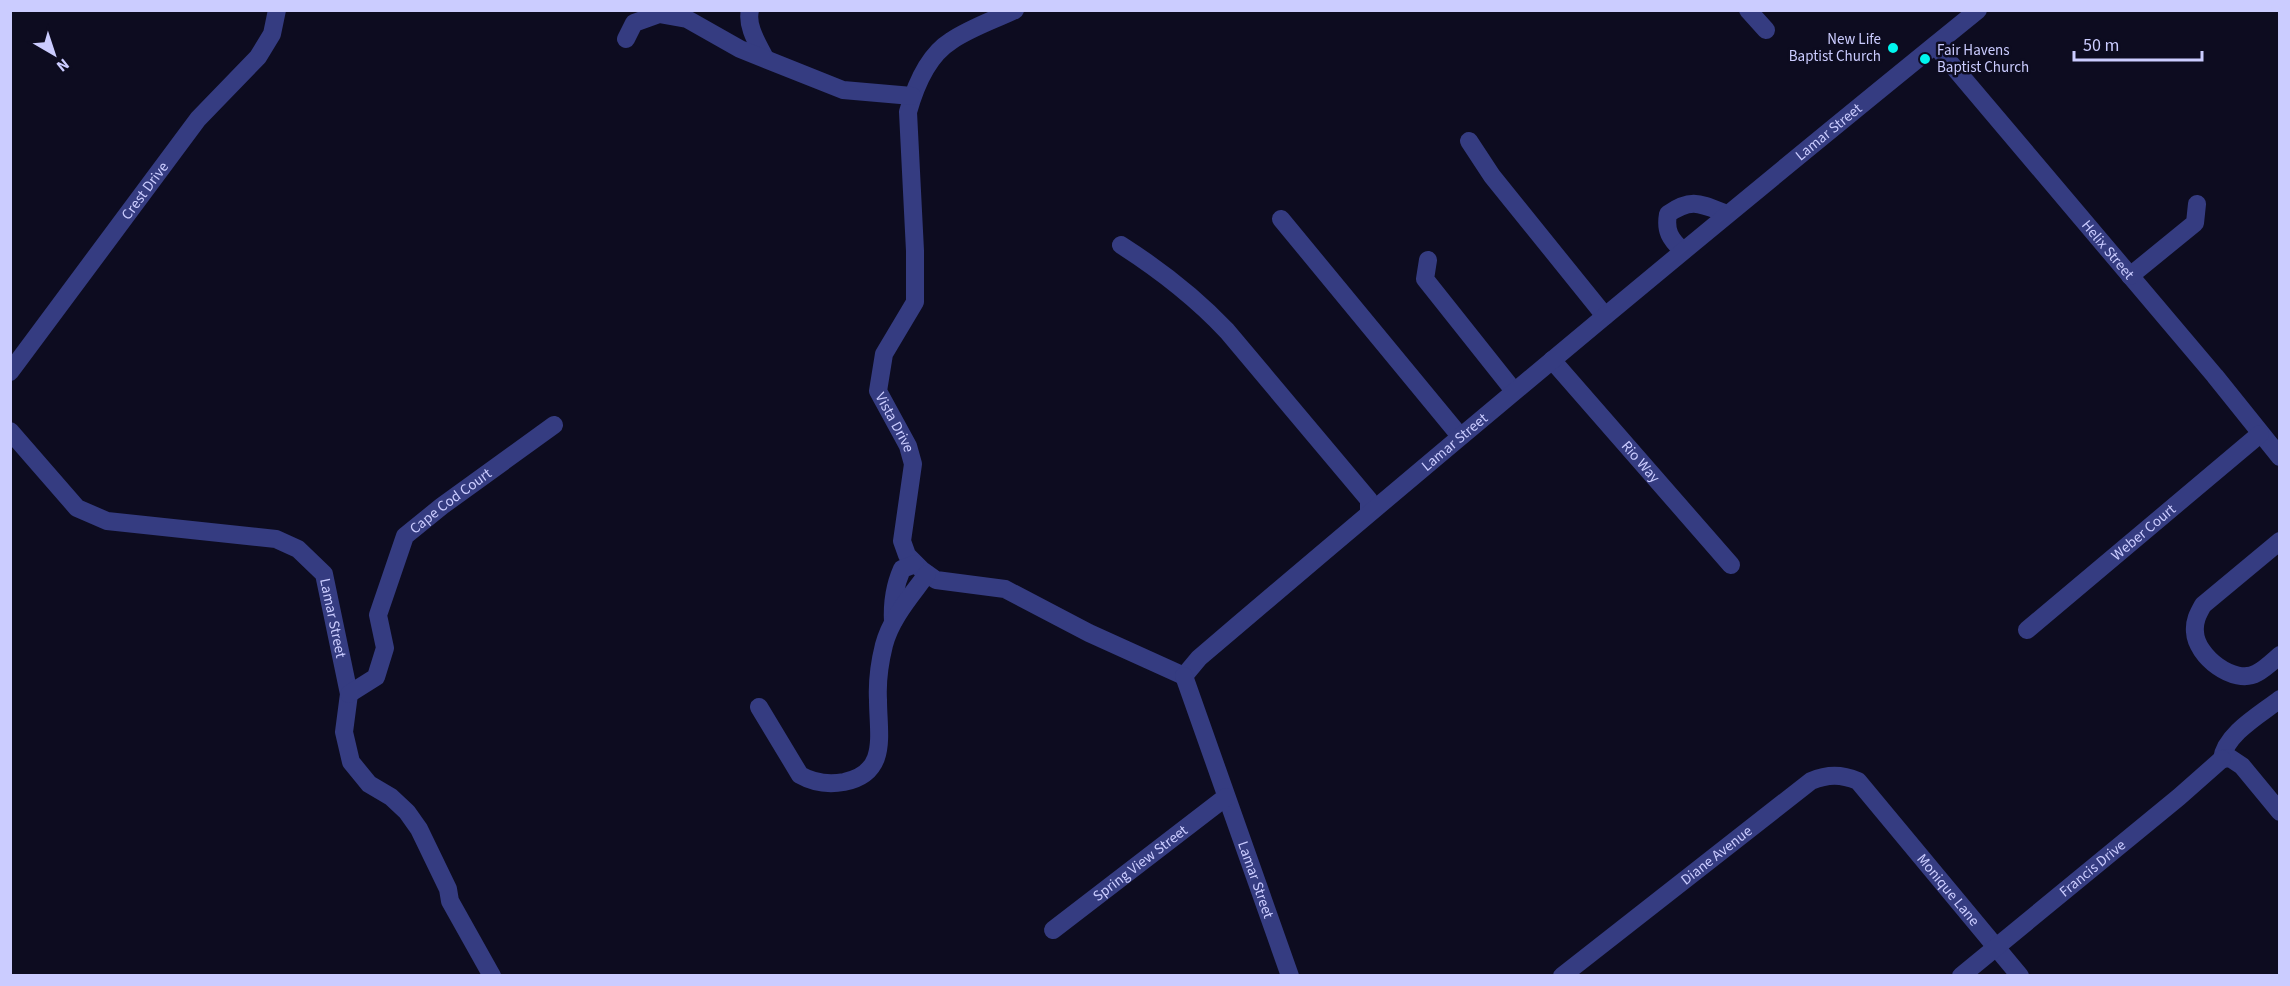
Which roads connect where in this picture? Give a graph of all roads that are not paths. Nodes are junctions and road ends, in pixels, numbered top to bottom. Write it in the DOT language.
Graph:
graph roads {
  1 [pos="277,10"];
  2 [pos="750,10"];
  3 [pos="1015,10"];
  4 [pos="1748,10"];
  5 [pos="1978,10"];
  6 [pos="1766,30"];
  7 [pos="626,39"];
  8 [pos="1935,45"];
  9 [pos="765,58"];
  10 [pos="912,96"];
  11 [pos="1469,141"];
  12 [pos="2197,204"];
  13 [pos="1727,214"];
  14 [pos="1281,219"];
  15 [pos="1120,245"];
  16 [pos="1683,251"];
  17 [pos="1428,260"];
  18 [pos="2130,276"];
  19 [pos="1605,316"];
  20 [pos="1552,360"];
  21 [pos="10,372"];
  22 [pos="1514,391"];
  23 [pos="554,424"];
  24 [pos="10,431"];
  25 [pos="2260,434"];
  26 [pos="1460,436"];
  27 [pos="2280,457"];
  28 [pos="1369,513"];
  29 [pos="2280,542"];
  30 [pos="1731,564"];
  31 [pos="921,569"];
  32 [pos="2027,630"];
  33 [pos="2280,655"];
  34 [pos="1184,676"];
  35 [pos="349,694"];
  36 [pos="2280,699"];
  37 [pos="759,707"];
  38 [pos="2222,759"];
  39 [pos="1226,797"];
  40 [pos="1877,801"];
  41 [pos="2280,812"];
  42 [pos="1053,930"];
  43 [pos="1997,947"];
  44 [pos="492,975"];
  45 [pos="1290,975"];
  46 [pos="1562,975"];
  47 [pos="1961,975"];
  48 [pos="2020,975"];
  1 -- 21 [label="street, Crest Drive"];
  2 -- 9 [label="street"];
  3 -- 10 [label="street, Vista Drive"];
  4 -- 6 [label="street"];
  5 -- 8 [label="street, Lamar Street"];
  7 -- 9 [label="street"];
  8 -- 13 [label="street, Lamar Street"];
  8 -- 18 [label="street, Helix Street"];
  9 -- 10 [label="street"];
  10 -- 31 [label="street, Vista Drive"];
  11 -- 19 [label="street"];
  12 -- 18 [label="street"];
  13 -- 16 [label="street, Lamar Street"];
  13 -- 16 [label="street"];
  14 -- 26 [label="street"];
  15 -- 28 [label="street"];
  16 -- 19 [label="street, Lamar Street"];
  17 -- 22 [label="street"];
  18 -- 25 [label="street, Helix Street"];
  19 -- 20 [label="street, Lamar Street"];
  20 -- 22 [label="street, Lamar Street"];
  20 -- 30 [label="street, Rio Way"];
  22 -- 26 [label="street, Lamar Street"];
  23 -- 35 [label="street, Cape Cod Court"];
  24 -- 35 [label="street, Lamar Street"];
  25 -- 27 [label="street, Helix Street"];
  25 -- 32 [label="street, Weber Court"];
  26 -- 28 [label="street, Lamar Street"];
  28 -- 34 [label="street, Lamar Street"];
  29 -- 33 [label="street"];
  31 -- 34 [label="street"];
  31 -- 37 [label="street"];
  34 -- 39 [label="street, Lamar Street"];
  35 -- 44 [label="street, Lamar Street"];
  36 -- 38 [label="street"];
  38 -- 41 [label="street"];
  38 -- 43 [label="street, Francis Drive"];
  39 -- 42 [label="street, Spring View Street"];
  39 -- 45 [label="street, Lamar Street"];
  40 -- 43 [label="street, Monique Lane"];
  40 -- 46 [label="street, Diane Avenue"];
  43 -- 47 [label="street, Francis Drive"];
  43 -- 48 [label="street, Monique Lane"];
}
